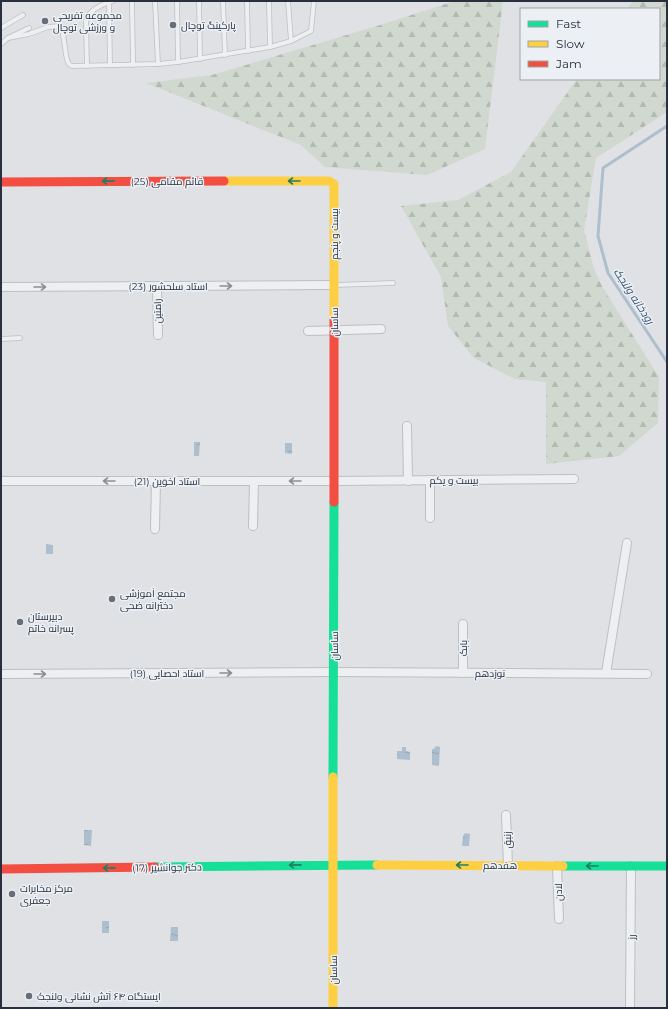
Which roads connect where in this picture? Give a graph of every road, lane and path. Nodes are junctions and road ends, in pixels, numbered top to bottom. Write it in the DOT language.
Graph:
graph roads {
  1 [pos="132,1"];
  2 [pos="155,1"];
  3 [pos="177,1"];
  4 [pos="199,1"];
  5 [pos="222,1"];
  6 [pos="247,1"];
  7 [pos="269,1"];
  8 [pos="288,1"];
  9 [pos="314,1"];
  10 [pos="111,2"];
  11 [pos="23,15"];
  12 [pos="1,28"];
  13 [pos="30,28"];
  14 [pos="8,38"];
  15 [pos="291,41"];
  16 [pos="1,44"];
  17 [pos="270,47"];
  18 [pos="248,51"];
  19 [pos="225,55"];
  20 [pos="200,59"];
  21 [pos="178,62"];
  22 [pos="158,64"];
  23 [pos="110,65"];
  24 [pos="133,65"];
  25 [pos="87,66"];
  26 [pos="1,182"];
  27 [pos="333,183"];
  28 [pos="394,283"];
  29 [pos="334,285"];
  30 [pos="157,286"];
  31 [pos="1,287"];
  32 [pos="381,329"];
  33 [pos="308,330"];
  34 [pos="334,330"];
  35 [pos="158,336"];
  36 [pos="20,338"];
  37 [pos="1,339"];
  38 [pos="407,426"];
  39 [pos="574,479"];
  40 [pos="430,480"];
  41 [pos="1,481"];
  42 [pos="156,481"];
  43 [pos="254,481"];
  44 [pos="334,481"];
  45 [pos="408,481"];
  46 [pos="430,518"];
  47 [pos="253,526"];
  48 [pos="155,529"];
  49 [pos="627,543"];
  50 [pos="463,624"];
  51 [pos="334,672"];
  52 [pos="463,673"];
  53 [pos="606,673"];
  54 [pos="1,674"];
  55 [pos="647,674"];
  56 [pos="506,815"];
  57 [pos="334,865"];
  58 [pos="508,865"];
  59 [pos="557,866"];
  60 [pos="631,866"];
  61 [pos="667,866"];
  62 [pos="1,869"];
  63 [pos="559,919"];
  64 [pos="333,1008"];
  65 [pos="630,1008"];
  1 -- 24 [label="lane"];
  2 -- 22 [label="lane"];
  3 -- 21 [label="lane"];
  4 -- 20 [label="lane"];
  5 -- 19 [label="lane"];
  6 -- 18 [label="lane"];
  7 -- 17 [label="lane"];
  8 -- 15 [label="lane"];
  9 -- 15 [label="lane"];
  10 -- 23 [label="lane"];
  10 -- 25 [label="lane"];
  11 -- 12 [label="lane"];
  13 -- 14 [label="lane"];
  14 -- 16 [label="lane"];
  14 -- 25 [label="lane"];
  15 -- 17 [label="lane"];
  17 -- 18 [label="lane"];
  18 -- 19 [label="lane"];
  19 -- 20 [label="lane"];
  20 -- 21 [label="lane"];
  21 -- 22 [label="lane"];
  22 -- 24 [label="lane"];
  23 -- 24 [label="lane"];
  23 -- 25 [label="lane"];
  27 -- 26 [label="street, قائم مقامی (25), one-way"];
  27 -- 29 [label="street, بیست و پنجم"];
  28 -- 29 [label="lane"];
  30 -- 29 [label="street, استاد سلحشور (23), one-way"];
  29 -- 34 [label="street, ساسان"];
  31 -- 30 [label="street, استاد سلحشور (23), one-way"];
  30 -- 35 [label="street, رامتین"];
  32 -- 34 [label="street"];
  33 -- 34 [label="street"];
  34 -- 44 [label="street, ساسان"];
  36 -- 37 [label="lane"];
  38 -- 45 [label="street"];
  39 -- 40 [label="street, بیست و یکم"];
  40 -- 45 [label="street, بیست و یکم"];
  40 -- 46 [label="street"];
  42 -- 41 [label="street, استاد اَخوَين (21), one-way"];
  42 -- 43 [label="street, استاد اَخوَين (21)"];
  42 -- 48 [label="street"];
  44 -- 43 [label="street, استاد اَخوَين (21), one-way"];
  43 -- 47 [label="street"];
  44 -- 45 [label="street, بیست و یکم"];
  44 -- 51 [label="street, ساسان"];
  49 -- 53 [label="street"];
  50 -- 52 [label="street, بابک"];
  51 -- 52 [label="street, نوزدهم"];
  54 -- 51 [label="street, استاد احصایی (19), one-way"];
  51 -- 57 [label="street, ساسان"];
  52 -- 53 [label="street, نوزدهم"];
  53 -- 55 [label="street, نوزدهم"];
  56 -- 58 [label="street, زنبق"];
  58 -- 57 [label="street, هفدهم, one-way"];
  57 -- 62 [label="street, دکتر جوانشیر (17), one-way"];
  57 -- 64 [label="street, ساسان"];
  58 -- 59 [label="street, هفدهم"];
  60 -- 59 [label="street, هفدهم, one-way"];
  59 -- 63 [label="street, لادن"];
  60 -- 61 [label="street, هفدهم"];
  60 -- 65 [label="street, رز"];
}
